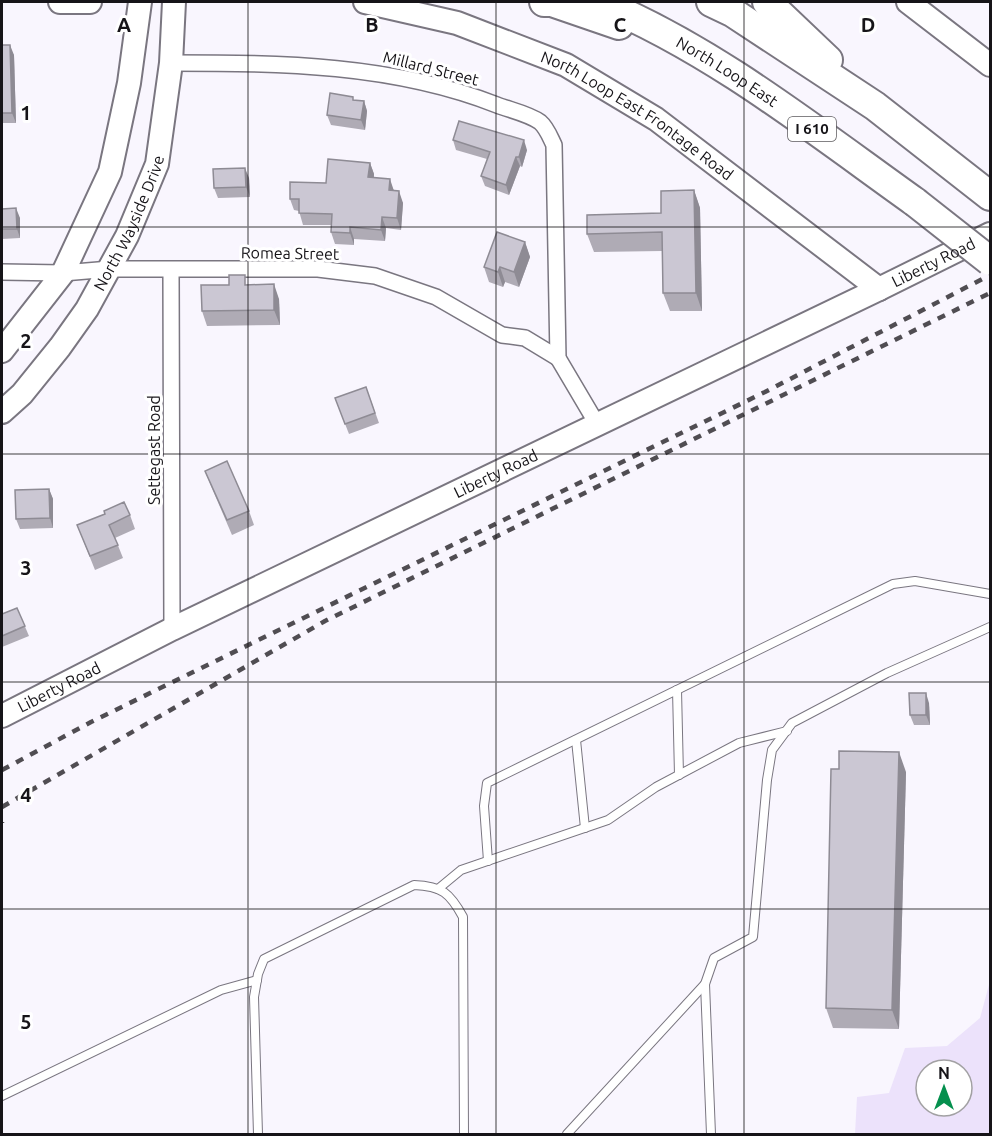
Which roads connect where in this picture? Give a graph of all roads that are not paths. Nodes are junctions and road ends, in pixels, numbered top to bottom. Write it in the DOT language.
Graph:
graph roads {
  1 [pos="60,2"];
  2 [pos="90,2"];
  3 [pos="140,2"];
  4 [pos="174,2"];
  5 [pos="365,2"];
  6 [pos="544,2"];
  7 [pos="599,2"];
  8 [pos="711,2"];
  9 [pos="766,2"];
  10 [pos="914,3"];
  11 [pos="708,58"];
  12 [pos="171,63"];
  13 [pos="990,64"];
  14 [pos="875,106"];
  15 [pos="990,196"];
  16 [pos="990,234"];
  17 [pos="990,261"];
  18 [pos="110,269"];
  19 [pos="171,270"];
  20 [pos="2,272"];
  21 [pos="63,273"];
  22 [pos="879,289"];
  23 [pos="2,351"];
  24 [pos="558,358"];
  25 [pos="2,412"];
  26 [pos="597,424"];
  27 [pos="990,594"];
  28 [pos="990,627"];
  29 [pos="172,629"];
  30 [pos="677,690"];
  31 [pos="2,716"];
  32 [pos="787,731"];
  33 [pos="576,740"];
  34 [pos="679,775"];
  35 [pos="585,828"];
  36 [pos="488,861"];
  37 [pos="438,890"];
  38 [pos="256,980"];
  39 [pos="705,984"];
  40 [pos="2,1096"];
  41 [pos="258,1134"];
  42 [pos="464,1134"];
  43 [pos="567,1134"];
  44 [pos="711,1134"];
  1 -- 2 [label="main road"];
  3 -- 21 [label="main road"];
  4 -- 12 [label="main road, North Wayside Drive"];
  5 -- 22 [label="main road, North Loop East Frontage Road"];
  6 -- 11 [label="highway"];
  7 -- 11 [label="highway, North Loop East / I 610"];
  8 -- 14 [label="highway"];
  9 -- 14 [label="highway"];
  10 -- 13 [label="main road"];
  11 -- 17 [label="highway, North Loop East / I 610, bridge"];
  12 -- 18 [label="main road, North Wayside Drive"];
  12 -- 24 [label="street, Millard Street"];
  14 -- 15 [label="highway"];
  16 -- 22 [label="main road, Liberty Road"];
  18 -- 19 [label="street, Romea Street"];
  18 -- 21 [label="street, Romea Street"];
  18 -- 25 [label="main road, North Wayside Drive"];
  19 -- 24 [label="street, Romea Street"];
  19 -- 29 [label="street, Settegast Road"];
  20 -- 21 [label="street, Romea Street"];
  21 -- 23 [label="main road"];
  22 -- 26 [label="main road, Liberty Road"];
  24 -- 26 [label="street, Millard Street"];
  26 -- 29 [label="main road, Liberty Road"];
  27 -- 30 [label="lane"];
  28 -- 32 [label="lane"];
  29 -- 31 [label="main road, Liberty Road"];
  30 -- 33 [label="lane"];
  30 -- 34 [label="lane"];
  32 -- 34 [label="lane"];
  32 -- 39 [label="lane"];
  33 -- 35 [label="lane"];
  33 -- 36 [label="lane"];
  34 -- 35 [label="lane"];
  35 -- 36 [label="lane"];
  36 -- 37 [label="lane"];
  37 -- 38 [label="lane"];
  37 -- 42 [label="lane"];
  38 -- 40 [label="lane"];
  38 -- 41 [label="lane"];
  39 -- 43 [label="lane"];
  39 -- 44 [label="lane"];
}
